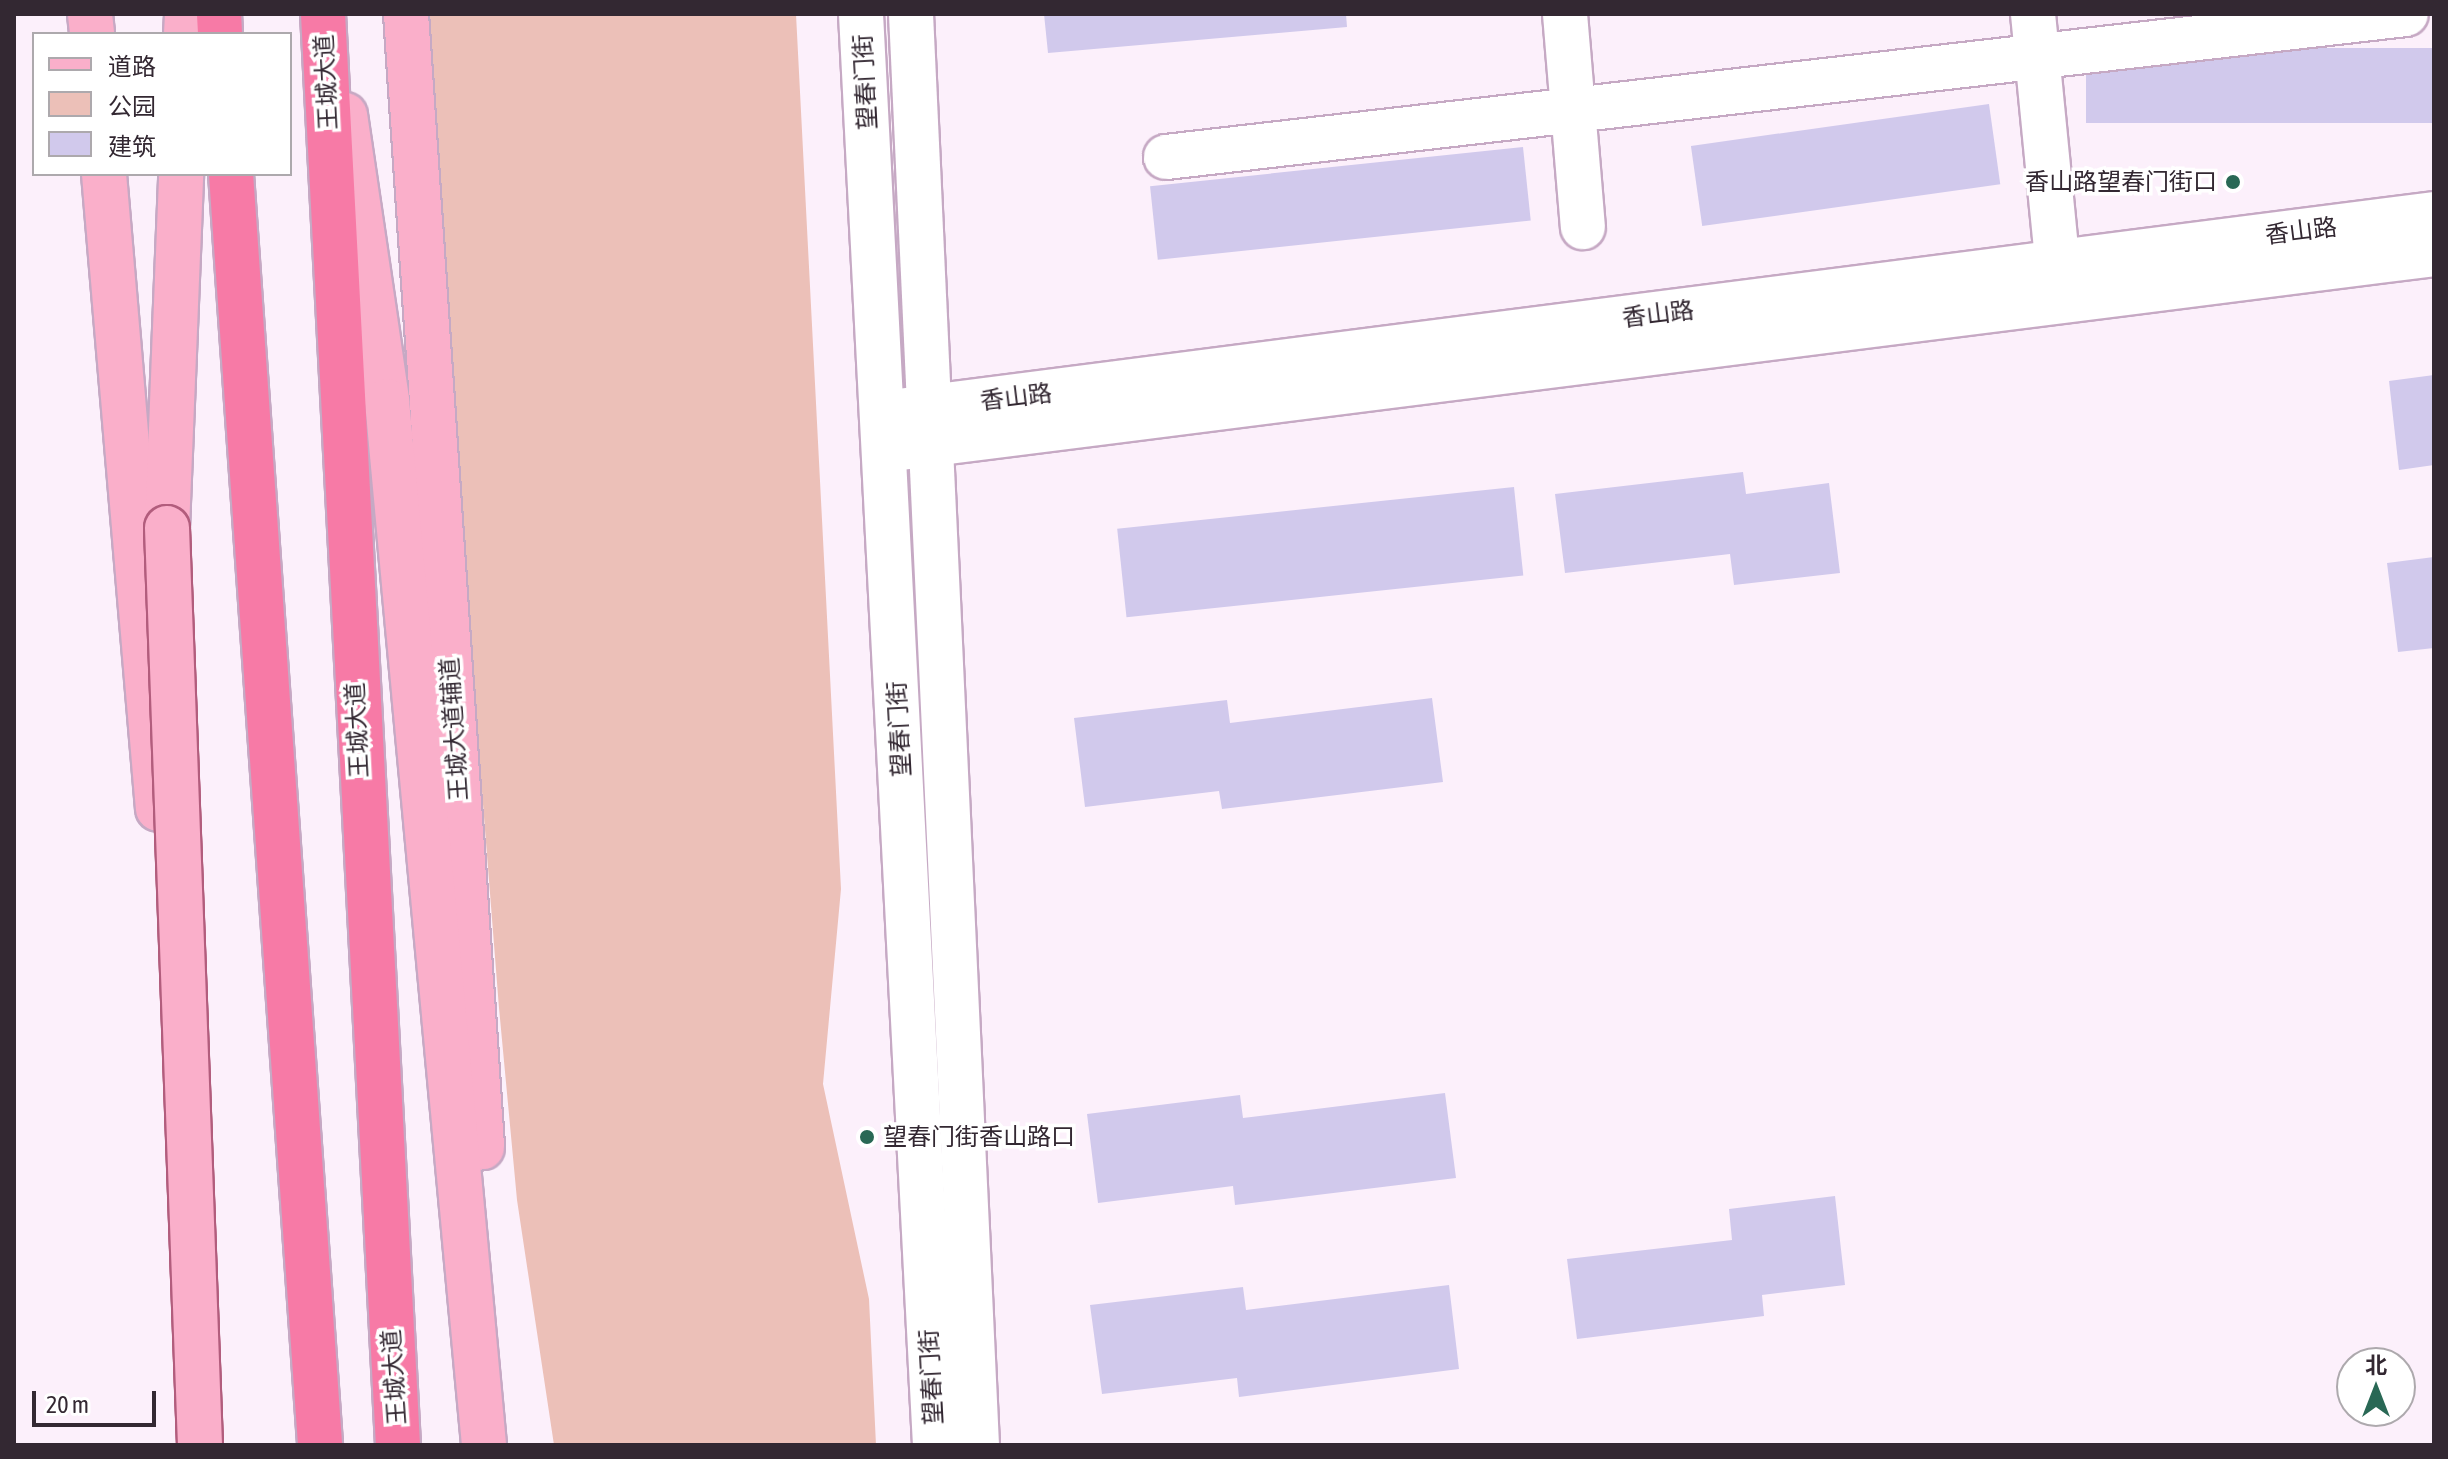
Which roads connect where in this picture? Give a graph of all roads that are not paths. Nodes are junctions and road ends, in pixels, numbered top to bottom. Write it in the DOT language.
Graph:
graph roads {
  1 [pos="323,14"];
  2 [pos="330,14"];
  3 [pos="406,14"];
  4 [pos="861,14"];
  5 [pos="911,14"];
  6 [pos="1565,14"];
  7 [pos="2033,14"];
  8 [pos="2406,14"];
  9 [pos="2037,57"];
  10 [pos="1573,110"];
  11 [pos="1166,157"];
  12 [pos="104,176"];
  13 [pos="181,176"];
  14 [pos="231,176"];
  15 [pos="2434,214"];
  16 [pos="1583,227"];
  17 [pos="2434,254"];
  18 [pos="2057,262"];
  19 [pos="2061,305"];
  20 [pos="934,427"];
  21 [pos="884,432"];
  22 [pos="497,1439"];
  23 [pos="200,1445"];
  24 [pos="212,1445"];
  25 [pos="320,1445"];
  26 [pos="400,1445"];
  27 [pos="935,1445"];
  28 [pos="977,1445"];
  1 -- 26 [label="highway, 王城大道"];
  2 -- 22 [label="main road"];
  3 -- 22 [label="main road, 王城大道辅道"];
  4 -- 21 [label="street, 望春门街"];
  5 -- 20 [label="street, 望春门街"];
  6 -- 10 [label="street"];
  7 -- 9 [label="street"];
  8 -- 9 [label="street"];
  9 -- 10 [label="street"];
  9 -- 18 [label="street"];
  10 -- 11 [label="street"];
  10 -- 16 [label="street"];
  12 -- 24 [label="main road"];
  13 -- 23 [label="main road, bridge"];
  14 -- 25 [label="highway"];
  15 -- 18 [label="street, 香山路"];
  17 -- 19 [label="street, 香山路"];
  18 -- 19 [label="street"];
  18 -- 20 [label="street, 香山路"];
  19 -- 20 [label="street, 香山路"];
  20 -- 21 [label="street, 香山路"];
  20 -- 28 [label="street, 望春门街"];
  21 -- 27 [label="street, 望春门街"];
}
